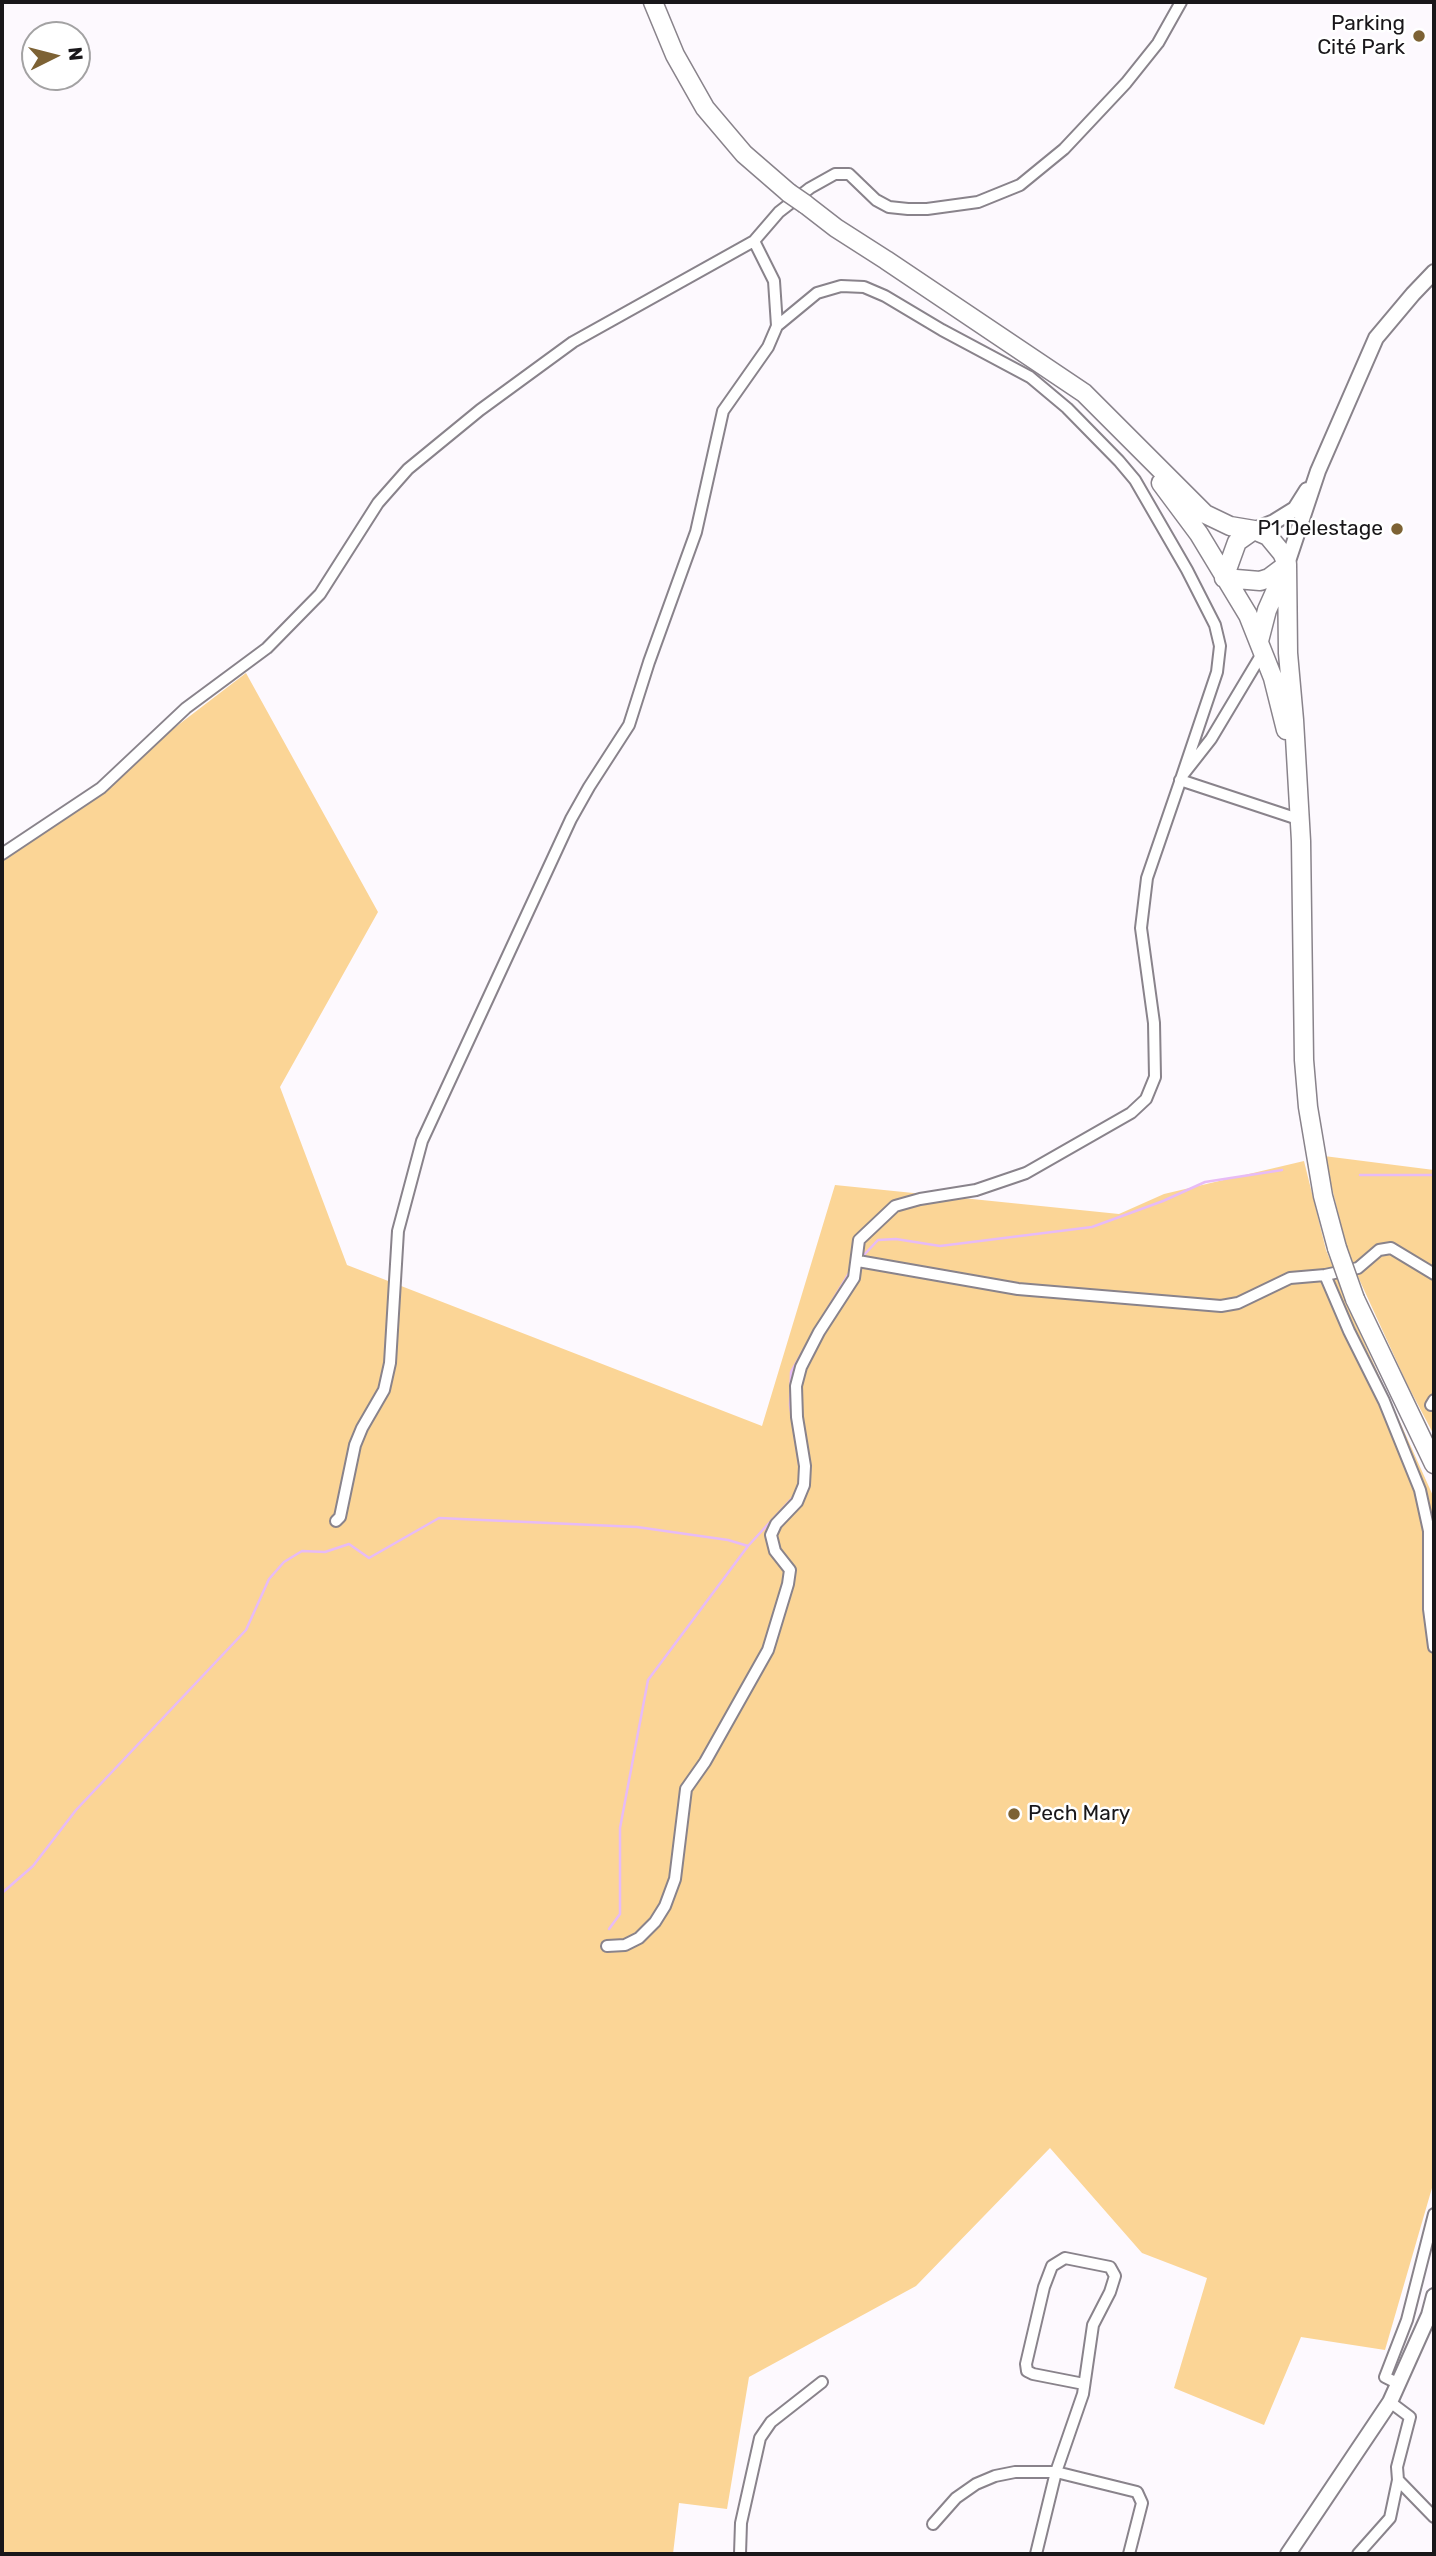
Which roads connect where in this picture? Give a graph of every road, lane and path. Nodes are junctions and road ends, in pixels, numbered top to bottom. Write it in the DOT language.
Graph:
graph roads {
  1 [pos="653,2"];
  2 [pos="1181,2"];
  3 [pos="754,241"];
  4 [pos="1434,272"];
  5 [pos="777,326"];
  6 [pos="1126,435"];
  7 [pos="1318,471"];
  8 [pos="1254,530"];
  9 [pos="1287,564"];
  10 [pos="1224,578"];
  11 [pos="1261,647"];
  12 [pos="1181,778"];
  13 [pos="1298,819"];
  14 [pos="1301,841"];
  15 [pos="2,854"];
  16 [pos="858,1261"];
  17 [pos="1434,1274"];
  18 [pos="1325,1275"];
  19 [pos="1389,1368"];
  20 [pos="1384,1401"];
  21 [pos="1405,1404"];
  22 [pos="1434,1464"];
  23 [pos="336,1521"];
  24 [pos="1434,1647"];
  25 [pos="607,1946"];
  26 [pos="1434,2214"];
  27 [pos="1434,2296"];
  28 [pos="822,2382"];
  29 [pos="1084,2384"];
  30 [pos="1399,2384"];
  31 [pos="1390,2402"];
  32 [pos="1056,2472"];
  33 [pos="1398,2480"];
  34 [pos="1434,2517"];
  35 [pos="933,2524"];
  36 [pos="740,2554"];
  37 [pos="1036,2554"];
  38 [pos="1129,2554"];
  39 [pos="1288,2554"];
  40 [pos="1358,2554"];
  1 -- 6 [label="main road, bridge"];
  2 -- 3 [label="street"];
  3 -- 5 [label="street"];
  3 -- 15 [label="street"];
  4 -- 7 [label="street"];
  5 -- 12 [label="street"];
  5 -- 23 [label="street"];
  6 -- 8 [label="main road"];
  6 -- 10 [label="main road"];
  7 -- 8 [label="street"];
  7 -- 9 [label="street"];
  8 -- 9 [label="main road"];
  8 -- 10 [label="main road"];
  9 -- 10 [label="main road"];
  9 -- 11 [label="main road"];
  9 -- 14 [label="main road"];
  10 -- 11 [label="main road"];
  11 -- 12 [label="street"];
  11 -- 13 [label="main road"];
  12 -- 13 [label="street"];
  12 -- 16 [label="street"];
  13 -- 14 [label="main road"];
  14 -- 19 [label="main road, bridge"];
  16 -- 18 [label="street"];
  16 -- 25 [label="street"];
  17 -- 18 [label="street"];
  18 -- 20 [label="street"];
  19 -- 20 [label="street"];
  19 -- 21 [label="main road"];
  20 -- 21 [label="street"];
  20 -- 24 [label="street"];
  21 -- 22 [label="main road"];
  26 -- 30 [label="street"];
  27 -- 30 [label="street"];
  28 -- 36 [label="street"];
  29 -- 29 [label="street"];
  29 -- 32 [label="street"];
  30 -- 31 [label="street"];
  31 -- 33 [label="street"];
  31 -- 39 [label="street"];
  32 -- 35 [label="street"];
  32 -- 37 [label="street"];
  32 -- 38 [label="street"];
  33 -- 34 [label="street"];
  33 -- 40 [label="street"];
}
